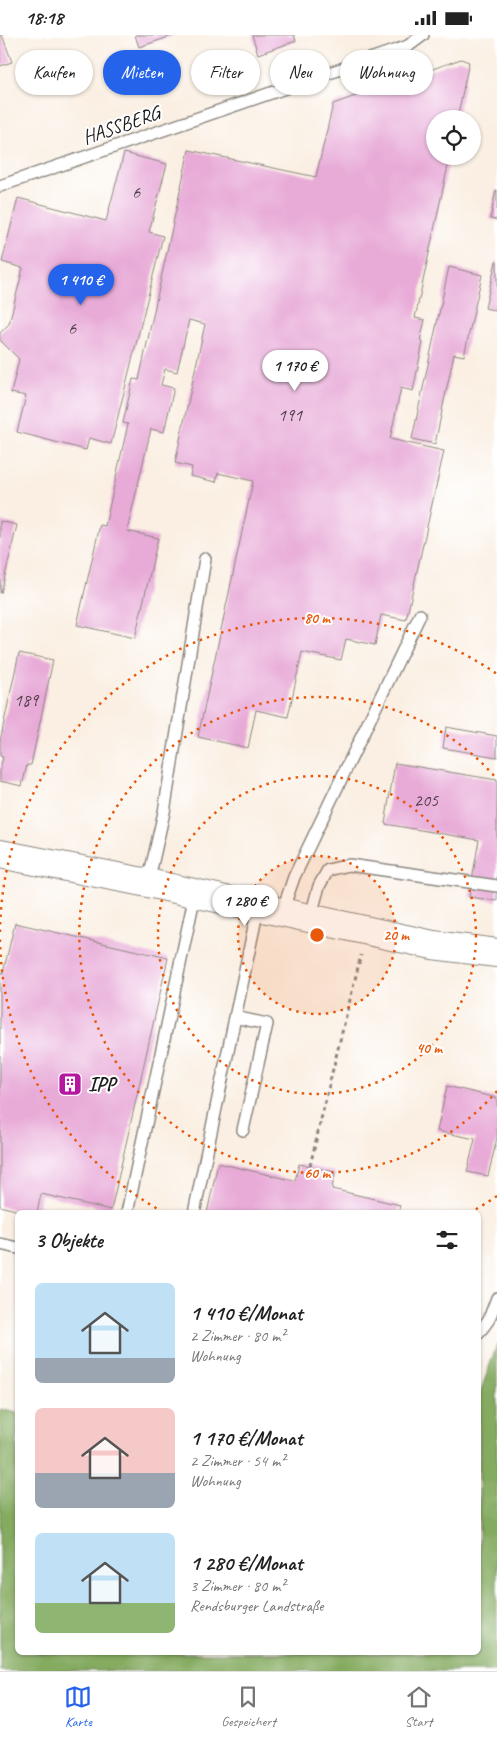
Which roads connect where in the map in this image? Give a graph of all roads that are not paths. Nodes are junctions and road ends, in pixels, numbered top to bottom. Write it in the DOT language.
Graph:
graph roads {
  1 [pos="423,35"];
  2 [pos="0,186"];
  3 [pos="205,559"];
  4 [pos="420,615"];
  5 [pos="0,854"];
  6 [pos="148,883"];
  7 [pos="497,886"];
  8 [pos="195,894"];
  9 [pos="270,910"];
  10 [pos="310,919"];
  11 [pos="497,953"];
  12 [pos="234,1017"];
  13 [pos="243,1130"];
  14 [pos="128,1210"];
  15 [pos="195,1210"];
  16 [pos="0,1244"];
  17 [pos="15,1247"];
  18 [pos="497,1299"];
  19 [pos="481,1330"];
  1 -- 2 [label="lane, HASSBERG"];
  3 -- 6 [label="lane"];
  4 -- 9 [label="lane"];
  5 -- 6 [label="street"];
  6 -- 8 [label="street"];
  7 -- 10 [label="lane"];
  8 -- 9 [label="street"];
  8 -- 14 [label="lane"];
  9 -- 10 [label="street"];
  9 -- 12 [label="lane"];
  10 -- 11 [label="street"];
  12 -- 13 [label="lane"];
  12 -- 15 [label="lane"];
  16 -- 17 [label="lane"];
  18 -- 19 [label="lane"];
}
